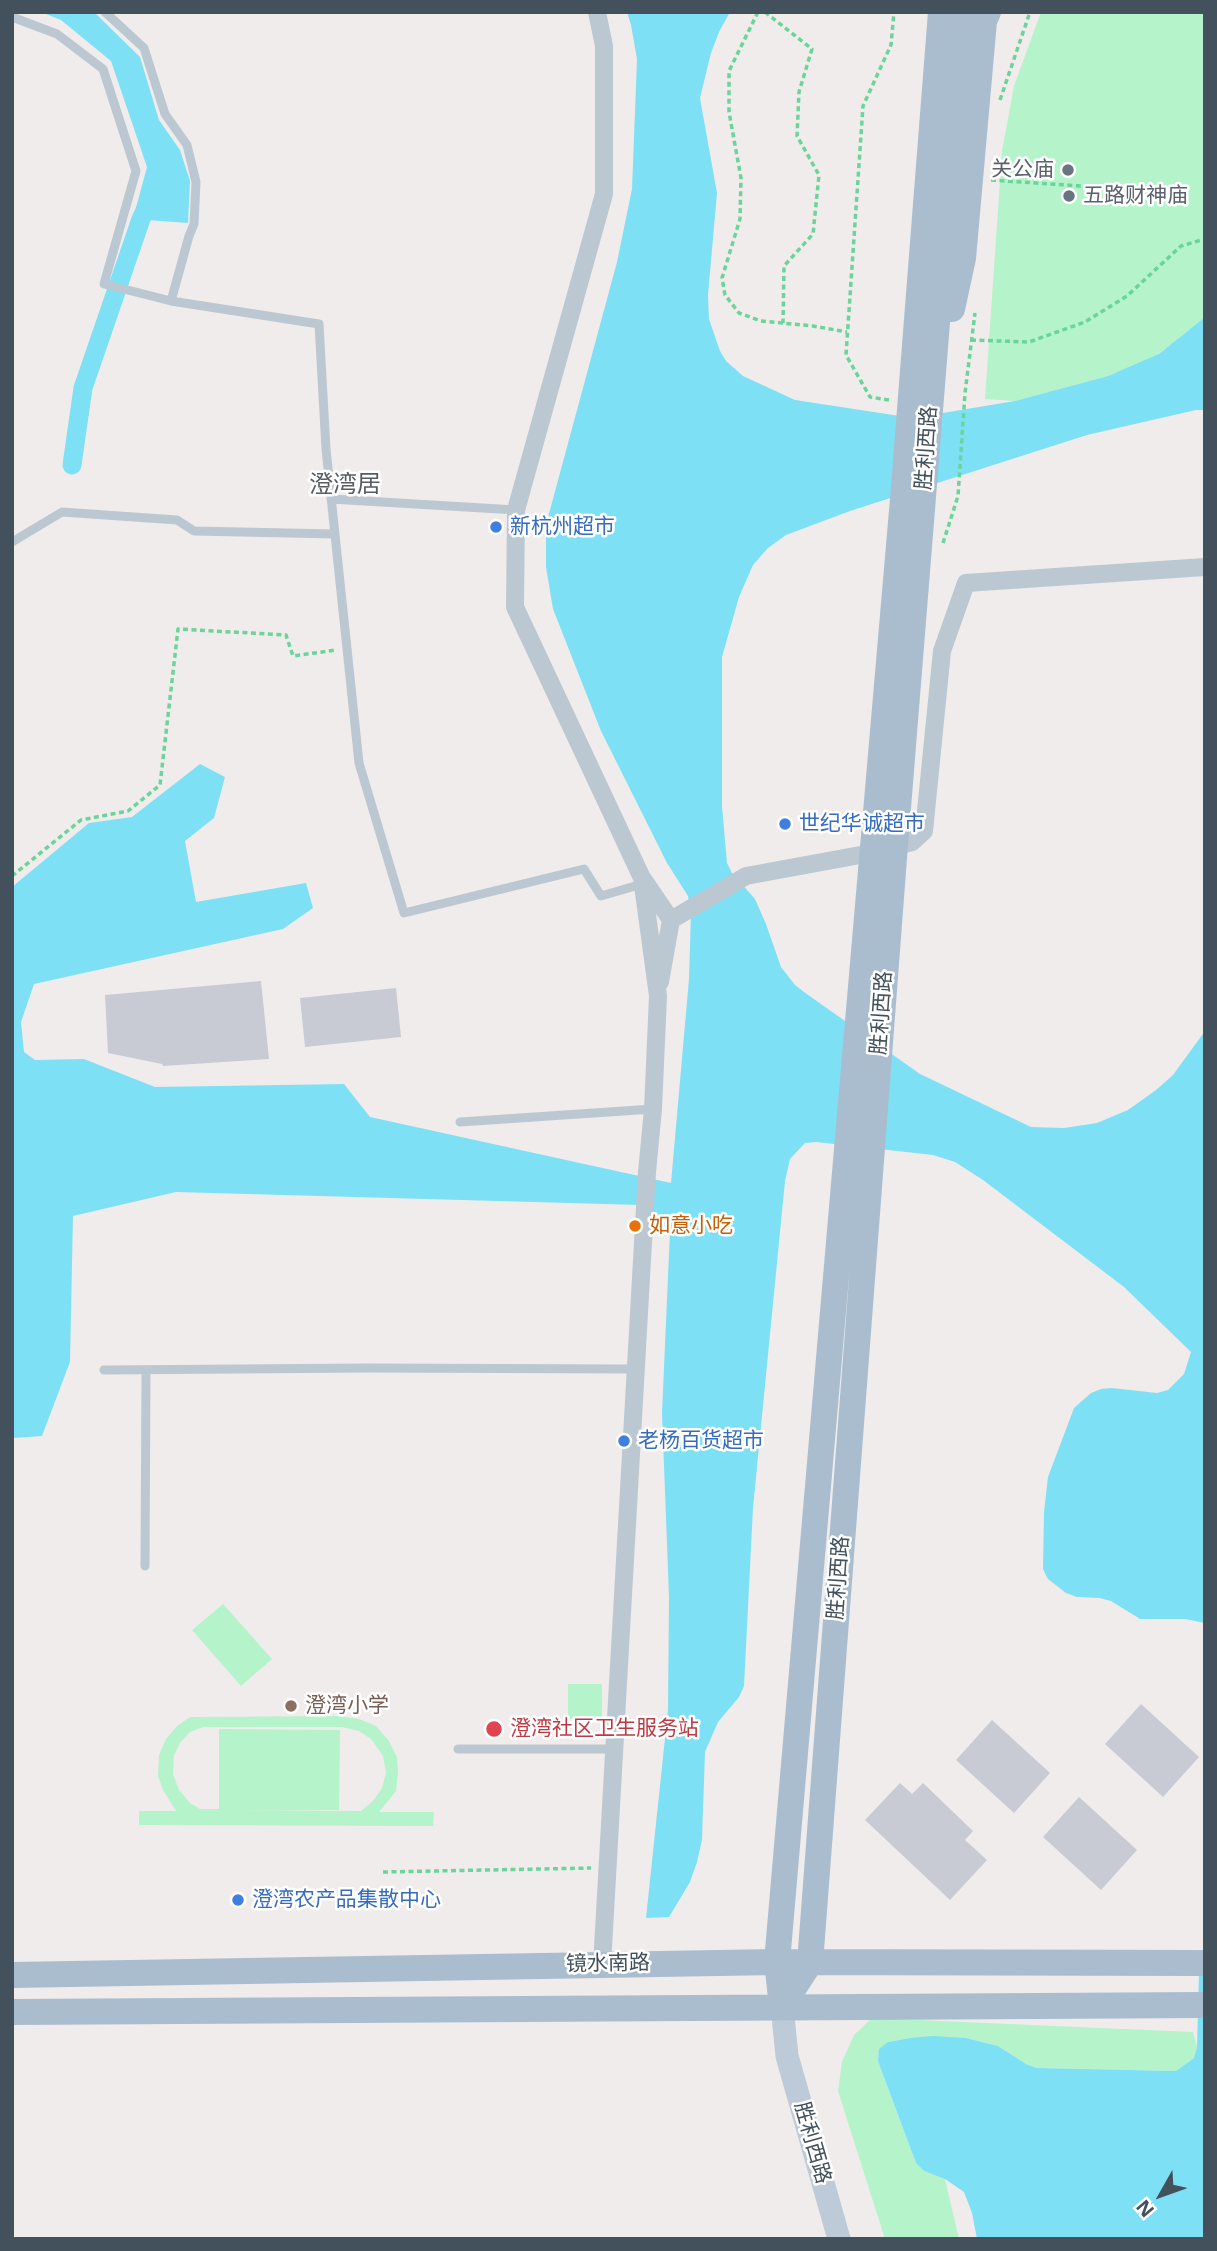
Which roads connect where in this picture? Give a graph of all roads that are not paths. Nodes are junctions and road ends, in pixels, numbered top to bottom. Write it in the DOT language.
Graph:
graph roads {
  1 [pos="105,12"];
  2 [pos="597,12"];
  3 [pos="933,12"];
  4 [pos="941,12"];
  5 [pos="978,15"];
  6 [pos="12,17"];
  7 [pos="932,122"];
  8 [pos="172,301"];
  9 [pos="920,407"];
  10 [pos="331,499"];
  11 [pos="516,510"];
  12 [pos="335,534"];
  13 [pos="12,542"];
  14 [pos="1205,567"];
  15 [pos="883,849"];
  16 [pos="642,881"];
  17 [pos="677,917"];
  18 [pos="658,996"];
  19 [pos="653,1109"];
  20 [pos="460,1122"];
  21 [pos="857,1176"];
  22 [pos="635,1369"];
  23 [pos="104,1370"];
  24 [pos="146,1370"];
  25 [pos="145,1566"];
  26 [pos="458,1749"];
  27 [pos="614,1749"];
  28 [pos="777,1962"];
  29 [pos="1205,1962"];
  30 [pos="810,1963"];
  31 [pos="602,1965"];
  32 [pos="12,1975"];
  33 [pos="782,2006"];
  34 [pos="1205,2006"];
  35 [pos="12,2012"];
  36 [pos="839,2239"];
  1 -- 8 [label="lane"];
  2 -- 11 [label="street"];
  3 -- 7 [label="main road"];
  4 -- 7 [label="main road, 胜利西路"];
  5 -- 9 [label="main road"];
  6 -- 8 [label="lane"];
  7 -- 9 [label="main road, 胜利西路"];
  8 -- 10 [label="lane"];
  9 -- 15 [label="main road, 胜利西路"];
  10 -- 11 [label="lane"];
  10 -- 12 [label="lane"];
  11 -- 16 [label="street"];
  12 -- 13 [label="lane"];
  12 -- 16 [label="lane"];
  14 -- 15 [label="street"];
  15 -- 17 [label="street"];
  15 -- 21 [label="main road, 胜利西路"];
  15 -- 21 [label="main road, 胜利西路"];
  16 -- 17 [label="street"];
  16 -- 18 [label="street"];
  17 -- 18 [label="street"];
  18 -- 19 [label="street"];
  19 -- 20 [label="lane"];
  19 -- 22 [label="street"];
  21 -- 28 [label="main road, 胜利西路"];
  21 -- 30 [label="main road, 胜利西路"];
  22 -- 24 [label="lane"];
  22 -- 27 [label="street"];
  23 -- 24 [label="lane"];
  24 -- 25 [label="lane"];
  26 -- 27 [label="lane"];
  27 -- 31 [label="street"];
  28 -- 30 [label="main road, 镜水南路"];
  28 -- 31 [label="main road, 镜水南路"];
  28 -- 33 [label="main road, 胜利西路"];
  29 -- 30 [label="main road, 镜水南路"];
  30 -- 33 [label="main road, 胜利西路"];
  31 -- 32 [label="main road, 镜水南路"];
  33 -- 34 [label="main road, 镜水南路"];
  33 -- 35 [label="main road, 镜水南路"];
  33 -- 36 [label="street, 胜利西路"];
}
